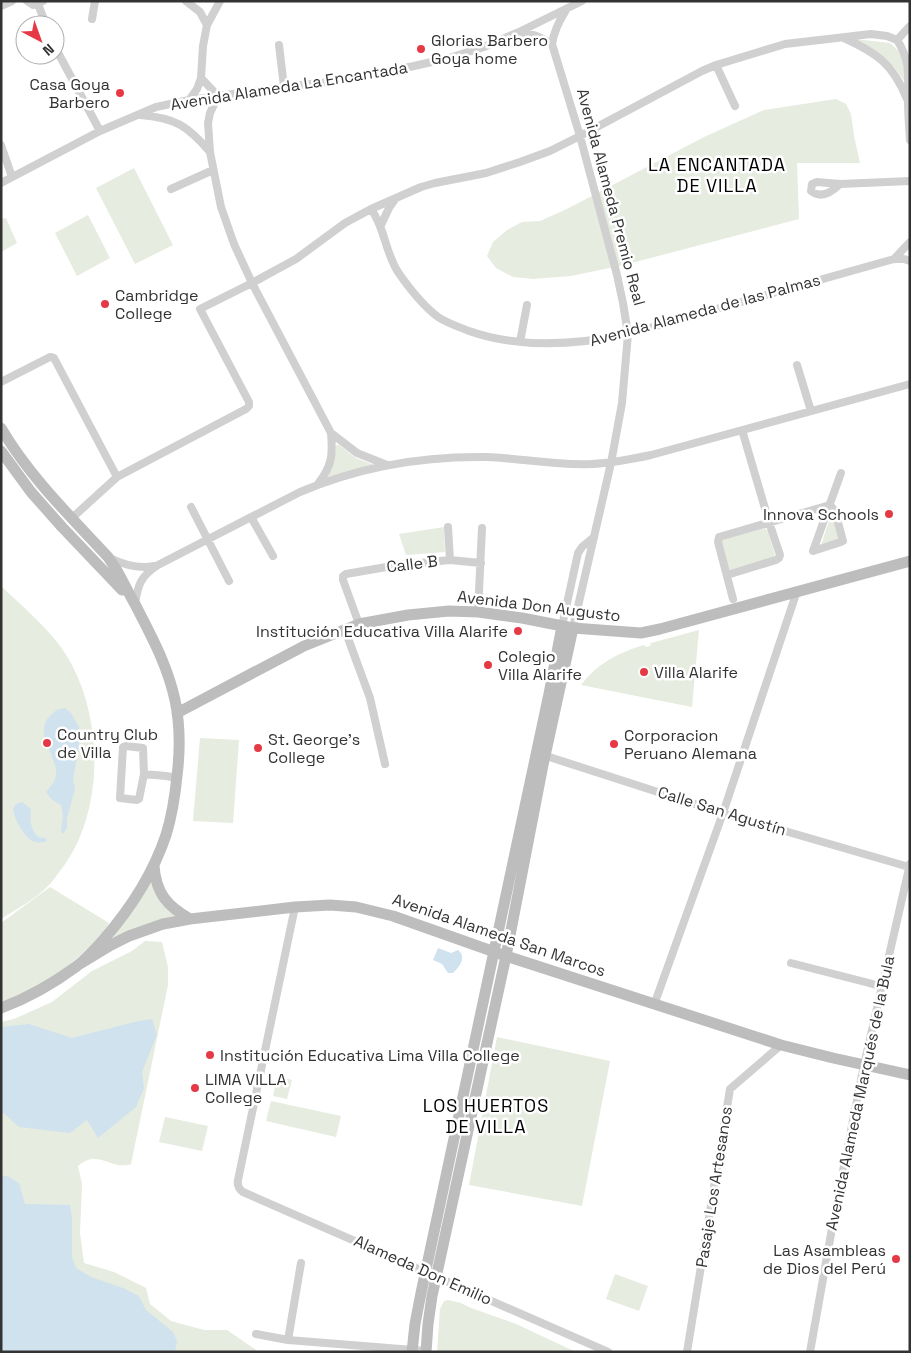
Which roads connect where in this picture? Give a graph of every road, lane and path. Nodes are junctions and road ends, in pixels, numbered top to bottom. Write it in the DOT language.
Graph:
graph roads {
  1 [pos="12,1"];
  2 [pos="27,1"];
  3 [pos="95,1"];
  4 [pos="186,1"];
  5 [pos="220,1"];
  6 [pos="582,1"];
  7 [pos="40,3"];
  8 [pos="1,6"];
  9 [pos="566,10"];
  10 [pos="92,19"];
  11 [pos="207,25"];
  12 [pos="910,26"];
  13 [pos="520,32"];
  14 [pos="842,38"];
  15 [pos="897,40"];
  16 [pos="279,44"];
  17 [pos="552,44"];
  18 [pos="908,60"];
  19 [pos="65,65"];
  20 [pos="716,65"];
  21 [pos="201,78"];
  22 [pos="284,87"];
  23 [pos="218,96"];
  24 [pos="189,100"];
  25 [pos="908,101"];
  26 [pos="735,106"];
  27 [pos="136,115"];
  28 [pos="100,131"];
  29 [pos="580,136"];
  30 [pos="910,140"];
  31 [pos="1,144"];
  32 [pos="210,152"];
  33 [pos="213,170"];
  34 [pos="12,177"];
  35 [pos="910,182"];
  36 [pos="1,183"];
  37 [pos="840,184"];
  38 [pos="171,189"];
  39 [pos="397,196"];
  40 [pos="371,208"];
  41 [pos="381,225"];
  42 [pos="910,242"];
  43 [pos="894,259"];
  44 [pos="910,261"];
  45 [pos="252,283"];
  46 [pos="527,305"];
  47 [pos="628,334"];
  48 [pos="520,342"];
  49 [pos="797,365"];
  50 [pos="1,382"];
  51 [pos="910,384"];
  52 [pos="811,410"];
  53 [pos="1,428"];
  54 [pos="742,430"];
  55 [pos="331,433"];
  56 [pos="18,453"];
  57 [pos="3,458"];
  58 [pos="611,463"];
  59 [pos="387,465"];
  60 [pos="841,473"];
  61 [pos="117,477"];
  62 [pos="317,485"];
  63 [pos="830,505"];
  64 [pos="191,507"];
  65 [pos="251,517"];
  66 [pos="72,518"];
  67 [pos="768,522"];
  68 [pos="448,527"];
  69 [pos="482,528"];
  70 [pos="594,537"];
  71 [pos="208,539"];
  72 [pos="273,556"];
  73 [pos="108,557"];
  74 [pos="450,560"];
  75 [pos="910,561"];
  76 [pos="481,563"];
  77 [pos="158,565"];
  78 [pos="726,575"];
  79 [pos="229,580"];
  80 [pos="797,591"];
  81 [pos="733,599"];
  82 [pos="135,604"];
  83 [pos="478,612"];
  84 [pos="359,624"];
  85 [pos="568,627"];
  86 [pos="345,630"];
  87 [pos="177,713"];
  88 [pos="541,754"];
  89 [pos="385,764"];
  90 [pos="144,774"];
  91 [pos="177,778"];
  92 [pos="723,813"];
  93 [pos="909,865"];
  94 [pos="154,866"];
  95 [pos="514,886"];
  96 [pos="295,907"];
  97 [pos="190,918"];
  98 [pos="494,952"];
  99 [pos="506,956"];
  100 [pos="791,963"];
  101 [pos="78,965"];
  102 [pos="882,987"];
  103 [pos="654,1005"];
  104 [pos="1,1008"];
  105 [pos="781,1045"];
  106 [pos="864,1065"];
  107 [pos="910,1075"];
  108 [pos="301,1263"];
  109 [pos="432,1274"];
  110 [pos="256,1334"];
  111 [pos="288,1340"];
  112 [pos="412,1351"];
  113 [pos="426,1352"];
  114 [pos="608,1352"];
  115 [pos="687,1352"];
  116 [pos="810,1352"];
  1 -- 8 [label="street"];
  2 -- 7 [label="street"];
  3 -- 10 [label="street"];
  4 -- 11 [label="street"];
  5 -- 11 [label="street"];
  6 -- 9 [label="street, Avenida Alameda La Encantada"];
  9 -- 13 [label="street, Avenida Alameda La Encantada"];
  9 -- 17 [label="street"];
  11 -- 21 [label="street"];
  12 -- 15 [label="street"];
  13 -- 17 [label="street"];
  13 -- 22 [label="street, Avenida Alameda La Encantada"];
  14 -- 15 [label="street"];
  14 -- 20 [label="street"];
  14 -- 25 [label="street"];
  15 -- 18 [label="street"];
  16 -- 22 [label="street"];
  17 -- 29 [label="street, Avenida Alameda Premio Real"];
  18 -- 25 [label="street"];
  19 -- 28 [label="street"];
  20 -- 26 [label="street"];
  20 -- 29 [label="street"];
  21 -- 23 [label="street"];
  21 -- 24 [label="street"];
  22 -- 23 [label="street, Avenida Alameda La Encantada"];
  23 -- 24 [label="street, Avenida Alameda La Encantada"];
  23 -- 32 [label="street"];
  24 -- 27 [label="street, Avenida Alameda La Encantada"];
  25 -- 30 [label="street"];
  27 -- 28 [label="street, Avenida Alameda La Encantada"];
  27 -- 32 [label="street"];
  28 -- 34 [label="street, Avenida Alameda La Encantada"];
  29 -- 39 [label="street"];
  29 -- 47 [label="street, Avenida Alameda Premio Real"];
  31 -- 34 [label="street"];
  32 -- 33 [label="street"];
  33 -- 38 [label="street"];
  33 -- 45 [label="street"];
  34 -- 36 [label="street, Avenida Alameda La Encantada"];
  35 -- 37 [label="street"];
  39 -- 40 [label="street"];
  39 -- 41 [label="street"];
  40 -- 41 [label="street, Avenida Alameda de las Palmas"];
  40 -- 45 [label="street"];
  41 -- 48 [label="street, Avenida Alameda de las Palmas"];
  42 -- 43 [label="street"];
  43 -- 44 [label="street, Avenida Alameda de las Palmas"];
  43 -- 47 [label="street, Avenida Alameda de las Palmas"];
  45 -- 55 [label="street"];
  45 -- 61 [label="street"];
  46 -- 48 [label="street"];
  47 -- 48 [label="street, Avenida Alameda de las Palmas"];
  47 -- 58 [label="street, Avenida Alameda Premio Real"];
  49 -- 52 [label="street"];
  50 -- 61 [label="street"];
  51 -- 52 [label="street"];
  52 -- 54 [label="street"];
  53 -- 56 [label="street"];
  54 -- 58 [label="street"];
  54 -- 67 [label="street"];
  55 -- 59 [label="street"];
  55 -- 62 [label="street"];
  56 -- 57 [label="street"];
  56 -- 66 [label="street"];
  57 -- 82 [label="street"];
  58 -- 59 [label="street"];
  58 -- 70 [label="street, Avenida Alameda Premio Real"];
  59 -- 62 [label="street"];
  60 -- 63 [label="street"];
  61 -- 66 [label="street"];
  62 -- 65 [label="street"];
  63 -- 63 [label="street"];
  63 -- 67 [label="street"];
  64 -- 71 [label="street"];
  65 -- 71 [label="street"];
  65 -- 72 [label="street"];
  66 -- 73 [label="street"];
  67 -- 78 [label="street"];
  67 -- 78 [label="street"];
  68 -- 74 [label="street"];
  69 -- 76 [label="street"];
  70 -- 85 [label="street, Avenida Alameda Premio Real"];
  70 -- 85 [label="street, Avenida Alameda Premio Real"];
  71 -- 77 [label="street"];
  71 -- 79 [label="street"];
  73 -- 77 [label="street"];
  73 -- 82 [label="street"];
  74 -- 76 [label="street, Calle B"];
  74 -- 84 [label="street, Calle B"];
  75 -- 80 [label="street, Avenida Don Augusto"];
  76 -- 83 [label="street"];
  77 -- 82 [label="street"];
  78 -- 81 [label="street"];
  80 -- 85 [label="street, Avenida Don Augusto"];
  80 -- 92 [label="street"];
  82 -- 87 [label="street"];
  83 -- 84 [label="street, Avenida Don Augusto"];
  83 -- 85 [label="street, Avenida Don Augusto"];
  84 -- 86 [label="street, Avenida Don Augusto"];
  85 -- 88 [label="street, Avenida Alameda Premio Real"];
  86 -- 87 [label="street, Avenida Don Augusto"];
  86 -- 89 [label="street"];
  87 -- 91 [label="street"];
  88 -- 92 [label="street, Calle San Agustín"];
  88 -- 95 [label="street, Avenida Alameda Premio Real"];
  90 -- 90 [label="street"];
  90 -- 91 [label="street"];
  91 -- 94 [label="street"];
  92 -- 93 [label="street, Calle San Agustín"];
  92 -- 103 [label="street"];
  93 -- 102 [label="street, Avenida Alameda Marqués de la Bula"];
  94 -- 97 [label="street"];
  94 -- 101 [label="street"];
  95 -- 98 [label="street, Avenida Alameda Premio Real"];
  95 -- 99 [label="street, Avenida Alameda Premio Real"];
  96 -- 97 [label="street, Avenida Alameda San Marcos"];
  96 -- 98 [label="street, Avenida Alameda San Marcos"];
  96 -- 109 [label="street, Alameda Don Emilio"];
  97 -- 101 [label="street, Avenida Alameda San Marcos"];
  98 -- 99 [label="street, Avenida Alameda San Marcos"];
  98 -- 109 [label="street, Avenida Alameda Premio Real"];
  99 -- 103 [label="street, Avenida Alameda San Marcos"];
  99 -- 109 [label="street, Avenida Alameda Premio Real"];
  100 -- 102 [label="street"];
  101 -- 104 [label="street"];
  102 -- 106 [label="street, Avenida Alameda Marqués de la Bula"];
  103 -- 105 [label="street, Avenida Alameda San Marcos"];
  105 -- 106 [label="street, Avenida Alameda San Marcos"];
  105 -- 115 [label="street, Pasaje Los Artesanos"];
  106 -- 107 [label="street, Avenida Alameda San Marcos"];
  106 -- 116 [label="street, Avenida Alameda Marqués de la Bula"];
  108 -- 111 [label="street"];
  109 -- 112 [label="street, Avenida Alameda Premio Real"];
  109 -- 113 [label="street, Avenida Alameda Premio Real"];
  109 -- 114 [label="street, Alameda Don Emilio"];
  110 -- 111 [label="street"];
  111 -- 112 [label="street"];
  112 -- 113 [label="street"];
}
